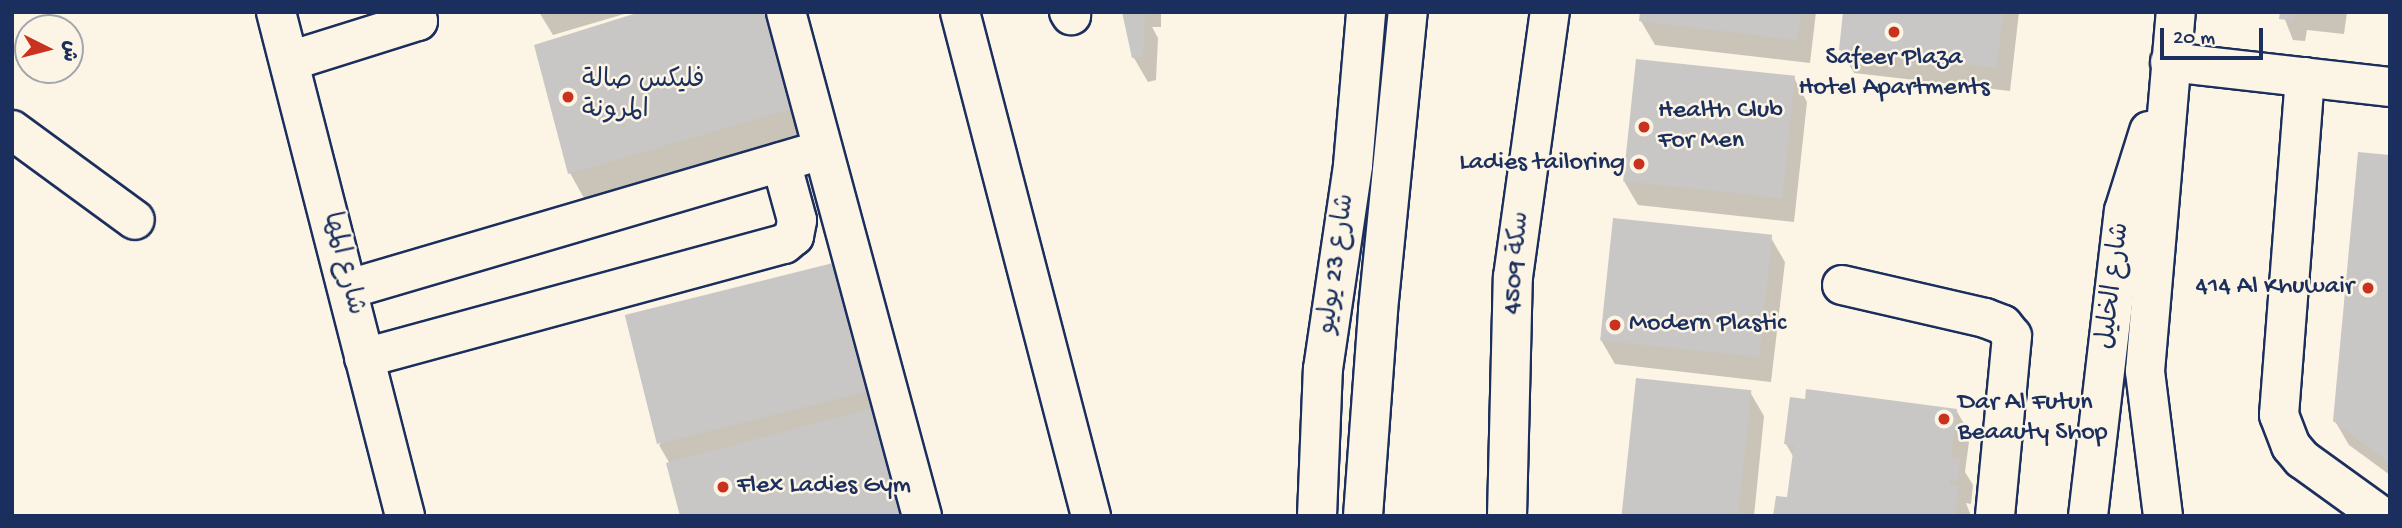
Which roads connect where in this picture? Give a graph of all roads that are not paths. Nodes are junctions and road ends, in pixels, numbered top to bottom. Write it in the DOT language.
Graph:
graph roads {
  1 [pos="276,12"];
  2 [pos="416,12"];
  3 [pos="786,12"];
  4 [pos="960,12"];
  5 [pos="1366,12"];
  6 [pos="1409,12"];
  7 [pos="1550,12"];
  8 [pos="2176,12"];
  9 [pos="290,61"];
  10 [pos="2170,62"];
  11 [pos="2305,77"];
  12 [pos="2390,87"];
  13 [pos="12,130"];
  14 [pos="823,150"];
  15 [pos="781,162"];
  16 [pos="135,220"];
  17 [pos="1842,285"];
  18 [pos="349,289"];
  19 [pos="364,358"];
  20 [pos="405,516"];
  21 [pos="922,516"];
  22 [pos="1091,516"];
  23 [pos="1317,516"];
  24 [pos="1363,516"];
  25 [pos="1507,516"];
  26 [pos="1995,516"];
  27 [pos="2088,516"];
  28 [pos="2163,516"];
  29 [pos="2381,516"];
  1 -- 9 [label="street, شارع المها"];
  2 -- 9 [label="street"];
  3 -- 14 [label="street"];
  4 -- 22 [label="street"];
  5 -- 23 [label="street, شارع 23 يوليو"];
  6 -- 24 [label="street, شارع 23 يوليو"];
  7 -- 25 [label="street, سكة 4509"];
  8 -- 10 [label="street, شارع الخليل"];
  9 -- 18 [label="street, شارع المها"];
  10 -- 11 [label="street"];
  10 -- 27 [label="street, شارع الخليل"];
  10 -- 28 [label="street, شارع الخليل"];
  11 -- 12 [label="street"];
  11 -- 29 [label="street"];
  13 -- 16 [label="street"];
  14 -- 15 [label="street"];
  14 -- 21 [label="street"];
  15 -- 18 [label="street"];
  15 -- 19 [label="street"];
  17 -- 26 [label="street"];
  18 -- 19 [label="street, شارع المها"];
  19 -- 20 [label="street, شارع المها"];
}
